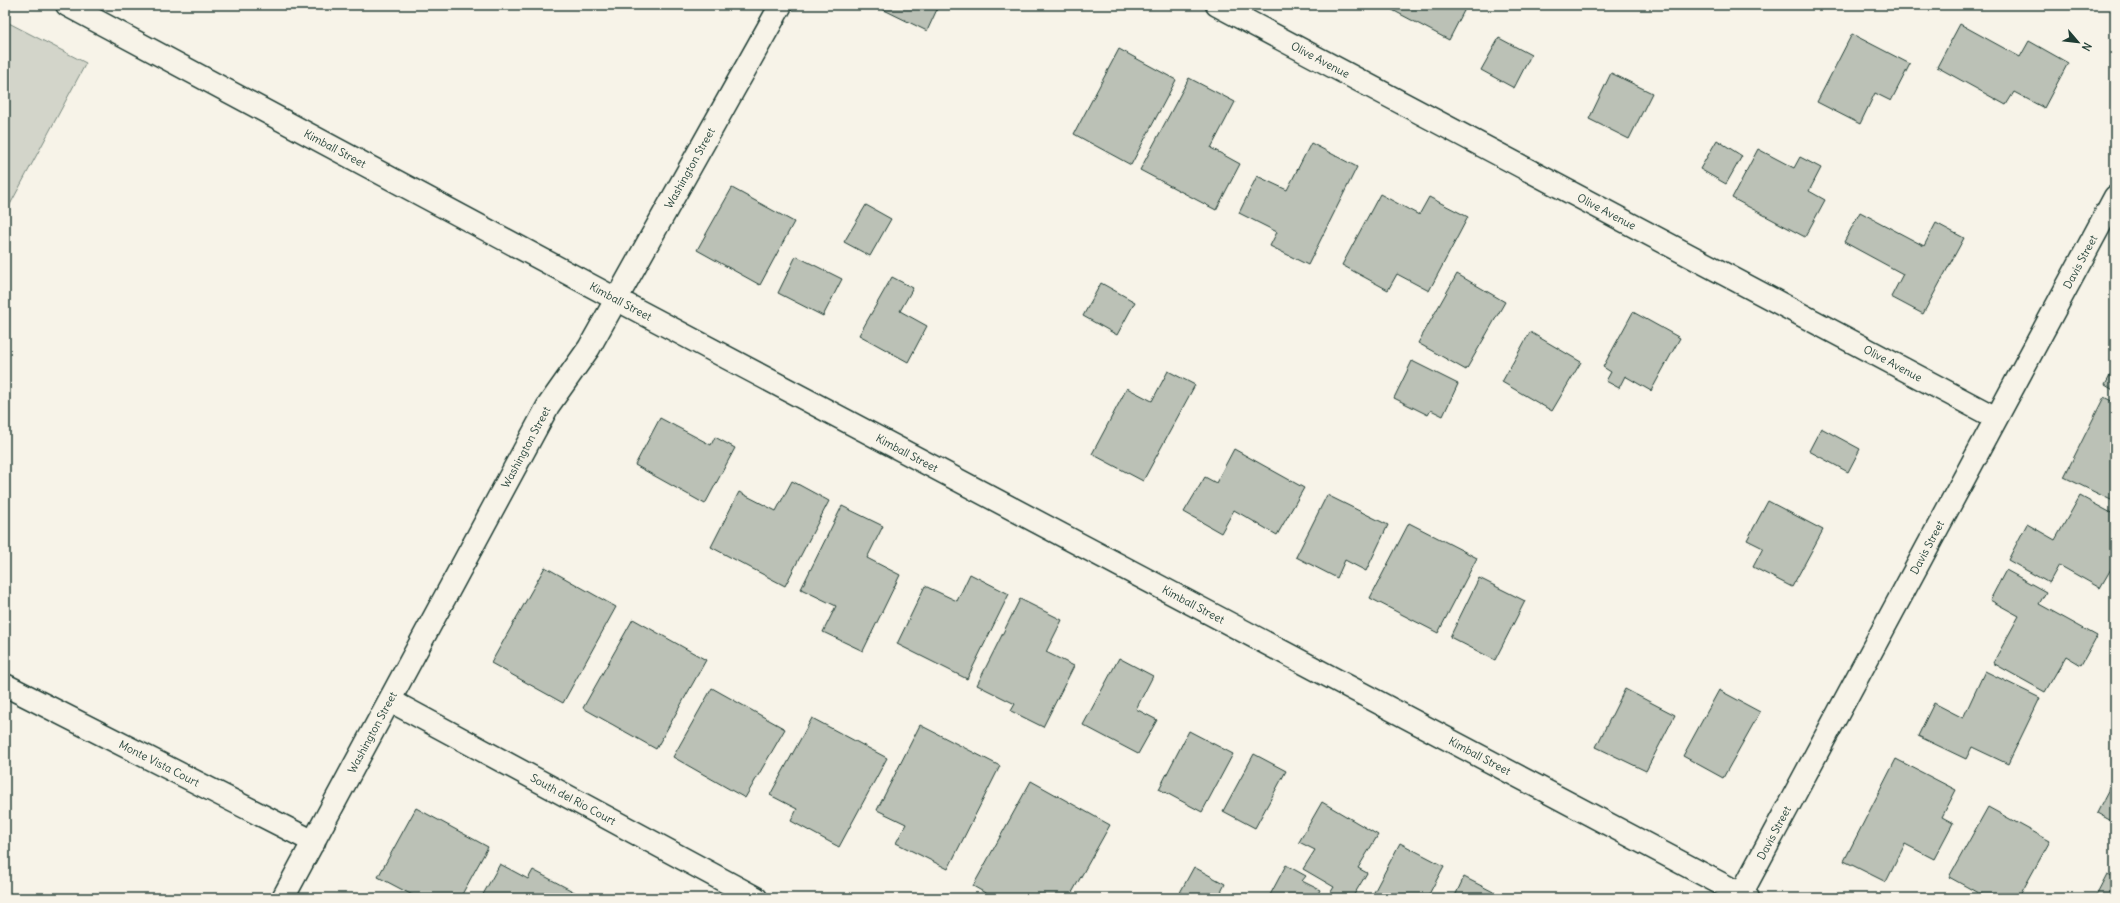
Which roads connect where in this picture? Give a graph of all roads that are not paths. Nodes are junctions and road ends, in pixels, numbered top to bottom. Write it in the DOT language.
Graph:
graph roads {
  1 [pos="67,5"];
  2 [pos="781,5"];
  3 [pos="1217,5"];
  4 [pos="2115,197"];
  5 [pos="616,299"];
  6 [pos="1996,418"];
  7 [pos="5,685"];
  8 [pos="391,701"];
  9 [pos="314,842"];
  10 [pos="1742,897"];
  11 [pos="284,898"];
  12 [pos="756,898"];
  1 -- 5 [label="street, Kimball Street"];
  2 -- 5 [label="street, Washington Street"];
  3 -- 6 [label="street, Olive Avenue"];
  4 -- 6 [label="street, Davis Street"];
  5 -- 8 [label="street, Washington Street"];
  5 -- 10 [label="street, Kimball Street"];
  6 -- 10 [label="street, Davis Street"];
  7 -- 9 [label="street, Monte Vista Court"];
  8 -- 9 [label="street, Washington Street"];
  8 -- 12 [label="street, South del Rio Court"];
  9 -- 11 [label="street, Washington Street"];
}
